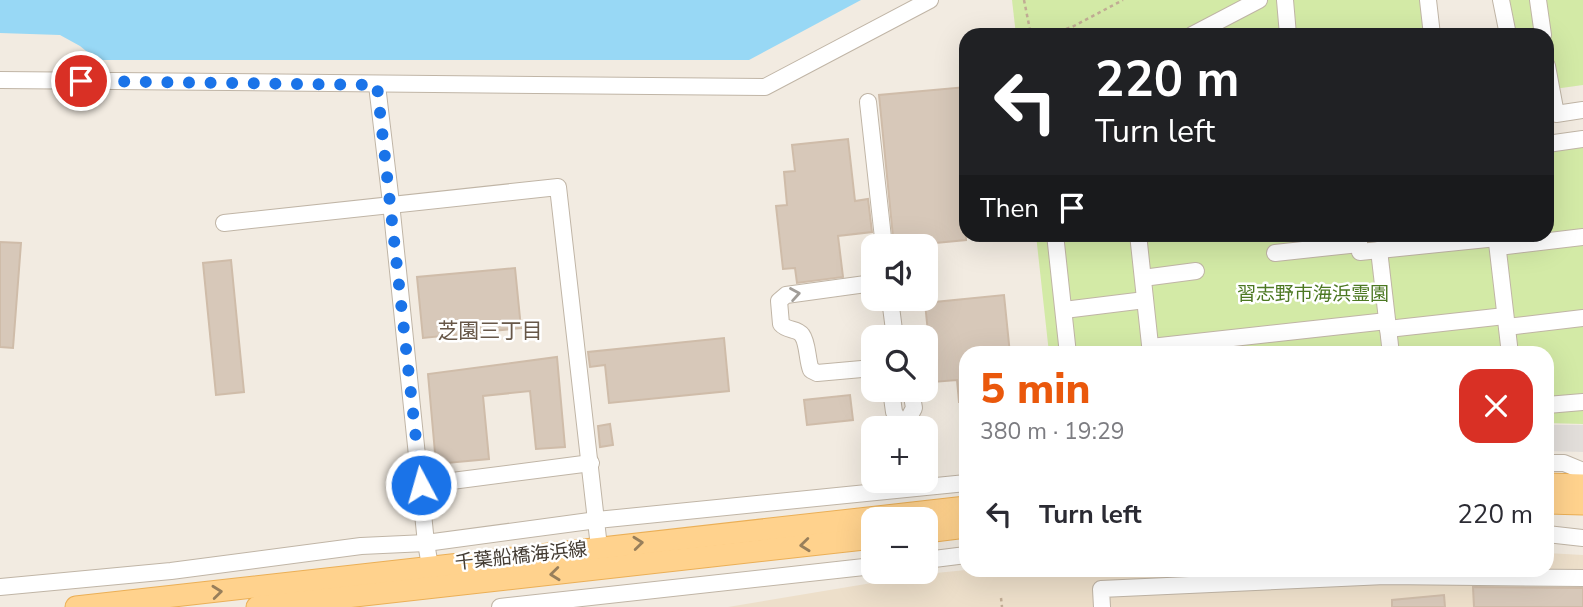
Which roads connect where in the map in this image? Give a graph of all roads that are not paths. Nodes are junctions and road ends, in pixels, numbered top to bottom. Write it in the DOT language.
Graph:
graph roads {
  1 [pos="930,0"];
  2 [pos="1259,0"];
  3 [pos="1285,0"];
  4 [pos="1428,0"];
  5 [pos="1501,0"];
  6 [pos="1538,0"];
  7 [pos="1222,28"];
  8 [pos="1287,28"];
  9 [pos="1431,28"];
  10 [pos="1507,28"];
  11 [pos="1542,28"];
  12 [pos="0,80"];
  13 [pos="377,85"];
  14 [pos="868,102"];
  15 [pos="1554,103"];
  16 [pos="1583,110"];
  17 [pos="1583,116"];
  18 [pos="1554,118"];
  19 [pos="1583,139"];
  20 [pos="1554,143"];
  21 [pos="391,203"];
  22 [pos="224,223"];
  23 [pos="883,234"];
  24 [pos="1583,237"];
  25 [pos="1554,238"];
  26 [pos="1056,242"];
  27 [pos="1139,242"];
  28 [pos="1341,242"];
  29 [pos="1359,242"];
  30 [pos="1473,242"];
  31 [pos="1497,242"];
  32 [pos="1379,250"];
  33 [pos="1275,253"];
  34 [pos="1196,271"];
  35 [pos="1143,278"];
  36 [pos="861,285"];
  37 [pos="1145,300"];
  38 [pos="1063,310"];
  39 [pos="1583,318"];
  40 [pos="1506,322"];
  41 [pos="1387,325"];
  42 [pos="1067,346"];
  43 [pos="1151,346"];
  44 [pos="1189,346"];
  45 [pos="1390,346"];
  46 [pos="1509,346"];
  47 [pos="861,369"];
  48 [pos="1583,402"];
  49 [pos="1554,404"];
  50 [pos="591,463"];
  51 [pos="1554,463"];
  52 [pos="1583,471"];
  53 [pos="959,483"];
  54 [pos="938,484"];
  55 [pos="1554,484"];
  56 [pos="421,485"];
  57 [pos="1583,485"];
  58 [pos="861,491"];
  59 [pos="1554,503"];
  60 [pos="1583,504"];
  61 [pos="959,509"];
  62 [pos="938,516"];
  63 [pos="597,520"];
  64 [pos="938,524"];
  65 [pos="959,526"];
  66 [pos="861,527"];
  67 [pos="1554,535"];
  68 [pos="1583,538"];
  69 [pos="861,539"];
  70 [pos="426,543"];
  71 [pos="599,547"];
  72 [pos="959,556"];
  73 [pos="938,558"];
  74 [pos="430,566"];
  75 [pos="861,567"];
  76 [pos="1363,577"];
  77 [pos="1484,577"];
  78 [pos="1583,578"];
  79 [pos="0,587"];
  80 [pos="313,600"];
  81 [pos="76,607"];
  82 [pos="257,607"];
  83 [pos="500,607"];
  84 [pos="1102,607"];
  1 -- 13 [label="street"];
  2 -- 7 [label="street"];
  3 -- 8 [label="street"];
  4 -- 9 [label="street"];
  5 -- 10 [label="street"];
  6 -- 11 [label="street"];
  12 -- 13 [label="street"];
  13 -- 21 [label="street"];
  14 -- 23 [label="street"];
  15 -- 16 [label="street"];
  17 -- 18 [label="street"];
  19 -- 20 [label="street"];
  21 -- 22 [label="street"];
  21 -- 50 [label="street"];
  21 -- 56 [label="street"];
  24 -- 25 [label="street"];
  26 -- 38 [label="street"];
  27 -- 35 [label="street"];
  28 -- 33 [label="street"];
  29 -- 32 [label="street"];
  30 -- 32 [label="street"];
  31 -- 40 [label="street"];
  32 -- 41 [label="street"];
  34 -- 35 [label="street"];
  35 -- 37 [label="street"];
  47 -- 36 [label="street, one-way"];
  37 -- 38 [label="street"];
  37 -- 43 [label="street"];
  38 -- 42 [label="street"];
  39 -- 40 [label="street"];
  40 -- 41 [label="street"];
  40 -- 46 [label="street"];
  41 -- 44 [label="street"];
  41 -- 45 [label="street"];
  48 -- 49 [label="street"];
  50 -- 56 [label="street"];
  50 -- 63 [label="street"];
  51 -- 52 [label="street"];
  53 -- 54 [label="street"];
  55 -- 57 [label="main road"];
  56 -- 70 [label="street"];
  58 -- 63 [label="street"];
  59 -- 60 [label="main road"];
  61 -- 62 [label="main road, 千葉船橋海浜線"];
  63 -- 70 [label="street"];
  63 -- 71 [label="street"];
  64 -- 65 [label="main road, 千葉船橋海浜線"];
  71 -- 66 [label="main road, 千葉船橋海浜線, one-way"];
  67 -- 68 [label="street"];
  69 -- 80 [label="main road, 千葉船橋海浜線, one-way"];
  70 -- 74 [label="street"];
  70 -- 79 [label="street"];
  71 -- 74 [label="main road, 千葉船橋海浜線"];
  72 -- 73 [label="street"];
  74 -- 80 [label="main road, 千葉船橋海浜線"];
  75 -- 83 [label="street"];
  76 -- 84 [label="street"];
  77 -- 78 [label="street"];
  81 -- 80 [label="main road, 千葉船橋海浜線, one-way"];
  80 -- 82 [label="main road, 千葉船橋海浜線"];
}
